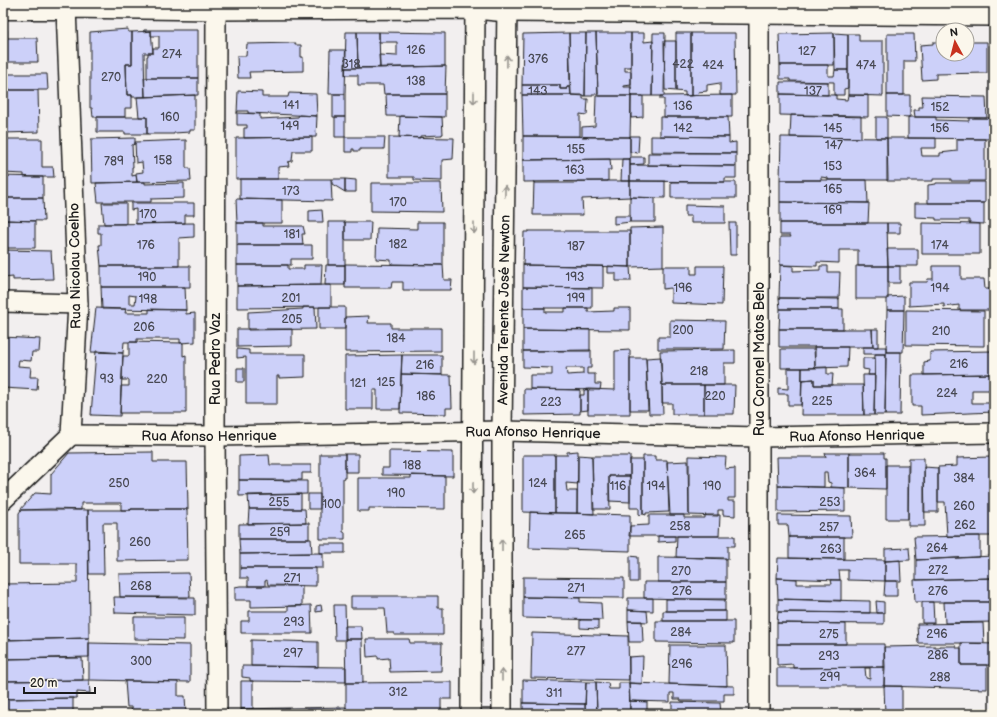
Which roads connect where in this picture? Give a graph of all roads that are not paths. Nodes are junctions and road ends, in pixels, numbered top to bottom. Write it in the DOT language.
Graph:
graph roads {
  1 [pos="66,6"];
  2 [pos="475,6"];
  3 [pos="216,7"];
  4 [pos="507,7"];
  5 [pos="3,8"];
  6 [pos="759,8"];
  7 [pos="994,16"];
  8 [pos="3,302"];
  9 [pos="78,304"];
  10 [pos="473,431"];
  11 [pos="502,431"];
  12 [pos="994,433"];
  13 [pos="71,435"];
  14 [pos="215,436"];
  15 [pos="759,437"];
  16 [pos="3,500"];
  17 [pos="217,714"];
  18 [pos="471,714"];
  19 [pos="502,714"];
  20 [pos="759,714"];
  1 -- 3 [label="street"];
  1 -- 5 [label="street"];
  1 -- 9 [label="street, Rua Nicolau Coelho"];
  2 -- 3 [label="street"];
  2 -- 4 [label="street"];
  2 -- 10 [label="street, Avenida Tenente José Newton, one-way"];
  3 -- 14 [label="street, Rua Pedro Vaz"];
  4 -- 6 [label="street"];
  11 -- 4 [label="street, Avenida Tenente José Newton, one-way"];
  6 -- 7 [label="street"];
  6 -- 15 [label="street, Rua Coronel Matos Belo"];
  8 -- 9 [label="street"];
  9 -- 13 [label="street, Rua Nicolau Coelho"];
  10 -- 11 [label="street, Rua Afonso Henrique"];
  10 -- 14 [label="street, Rua Afonso Henrique"];
  10 -- 18 [label="street, Avenida Tenente José Newton, one-way"];
  11 -- 15 [label="street, Rua Afonso Henrique"];
  19 -- 11 [label="street, Avenida Tenente José Newton, one-way"];
  12 -- 15 [label="street, Rua Afonso Henrique"];
  13 -- 14 [label="street, Rua Afonso Henrique"];
  13 -- 16 [label="street"];
  14 -- 17 [label="street, Rua Pedro Vaz"];
  15 -- 20 [label="street, Rua Coronel Matos Belo"];
}
